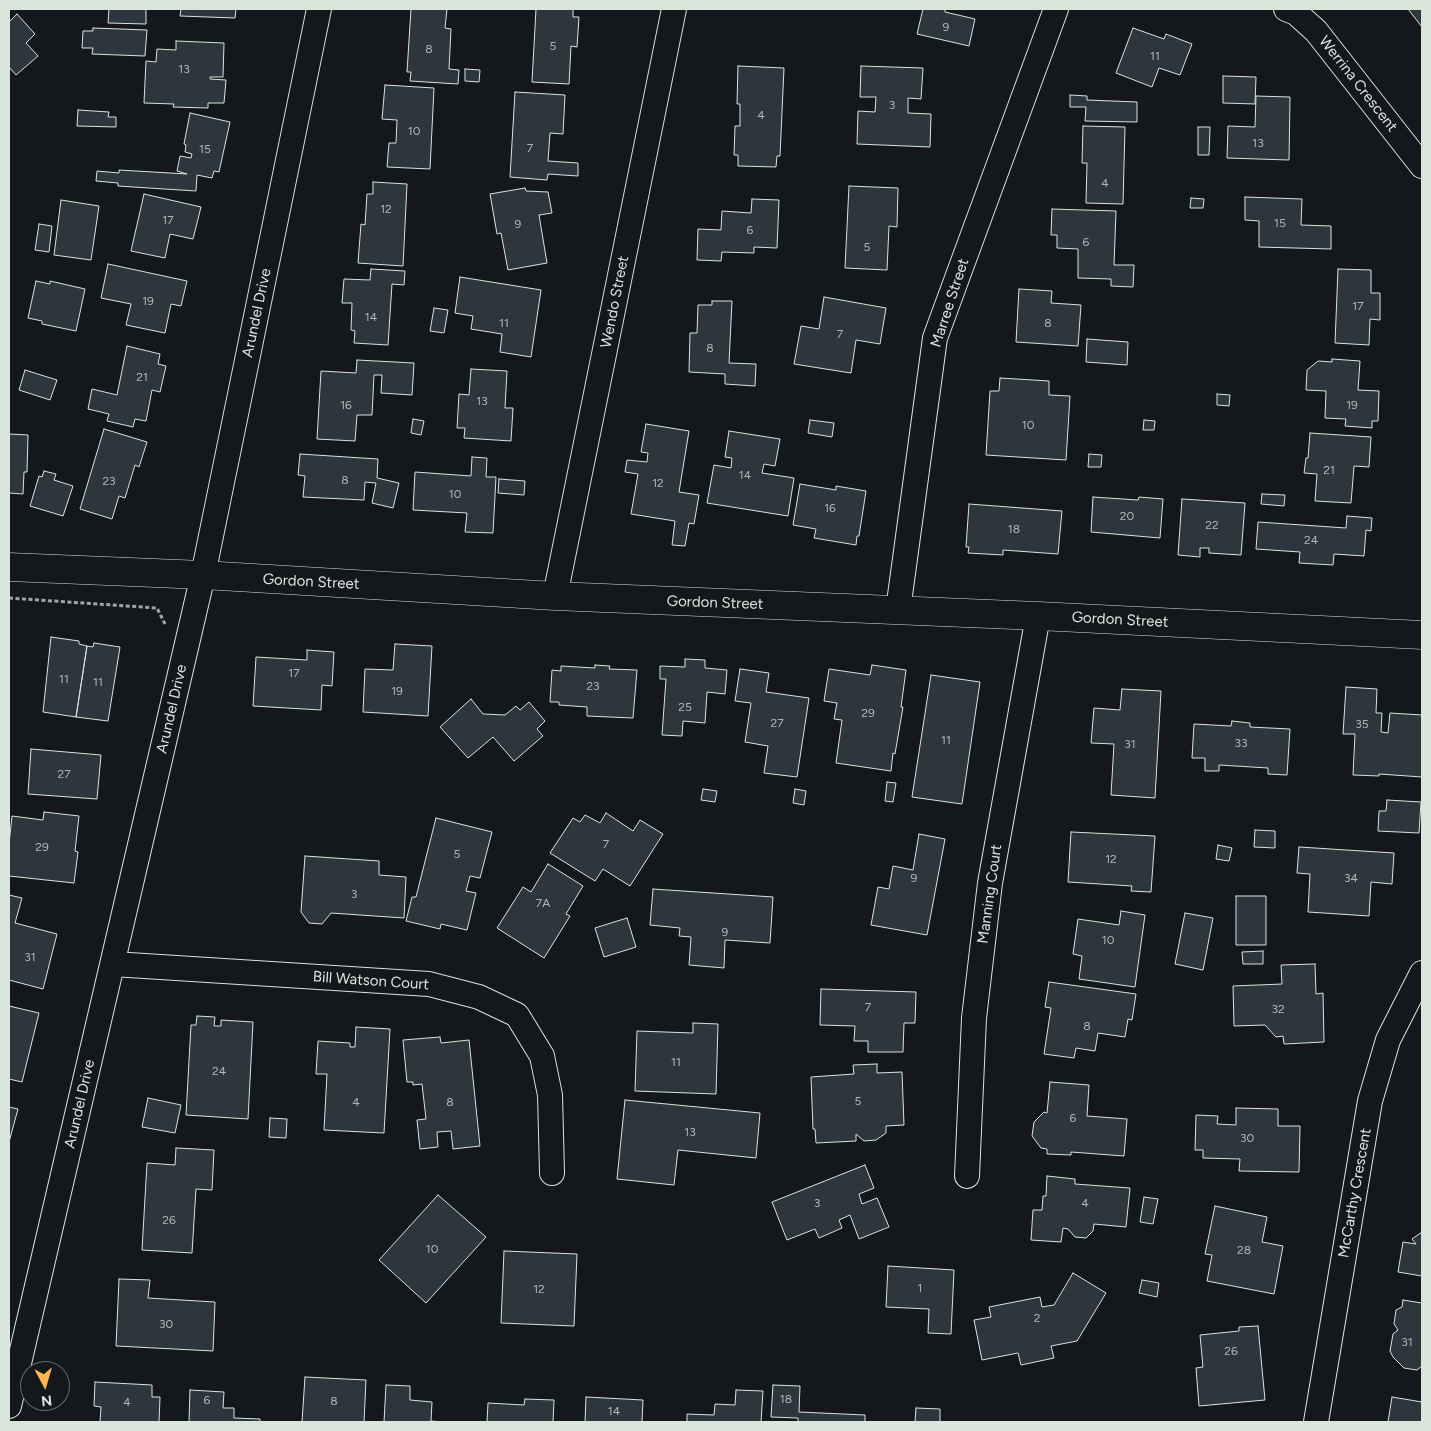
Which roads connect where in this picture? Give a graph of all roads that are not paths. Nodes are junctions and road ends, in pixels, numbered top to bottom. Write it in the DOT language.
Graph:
graph roads {
  1 [pos="319,9"];
  2 [pos="674,9"];
  3 [pos="1056,9"];
  4 [pos="1286,9"];
  5 [pos="1422,166"];
  6 [pos="9,567"];
  7 [pos="204,575"];
  8 [pos="555,596"];
  9 [pos="898,610"];
  10 [pos="1038,616"];
  11 [pos="1422,635"];
  12 [pos="113,964"];
  13 [pos="1422,973"];
  14 [pos="552,1173"];
  15 [pos="967,1176"];
  16 [pos="9,1406"];
  17 [pos="1316,1422"];
  1 -- 7 [label="street, Arundel Drive"];
  2 -- 8 [label="street, Wendo Street"];
  3 -- 9 [label="street, Marree Street"];
  4 -- 5 [label="street, Werrina Crescent"];
  6 -- 7 [label="street, Gordon Street"];
  7 -- 8 [label="street, Gordon Street"];
  7 -- 12 [label="street, Arundel Drive"];
  8 -- 9 [label="street, Gordon Street"];
  9 -- 10 [label="street, Gordon Street"];
  10 -- 11 [label="street, Gordon Street"];
  10 -- 15 [label="street, Manning Court"];
  12 -- 14 [label="street, Bill Watson Court"];
  12 -- 16 [label="street, Arundel Drive"];
  13 -- 17 [label="street, McCarthy Crescent"];
}
